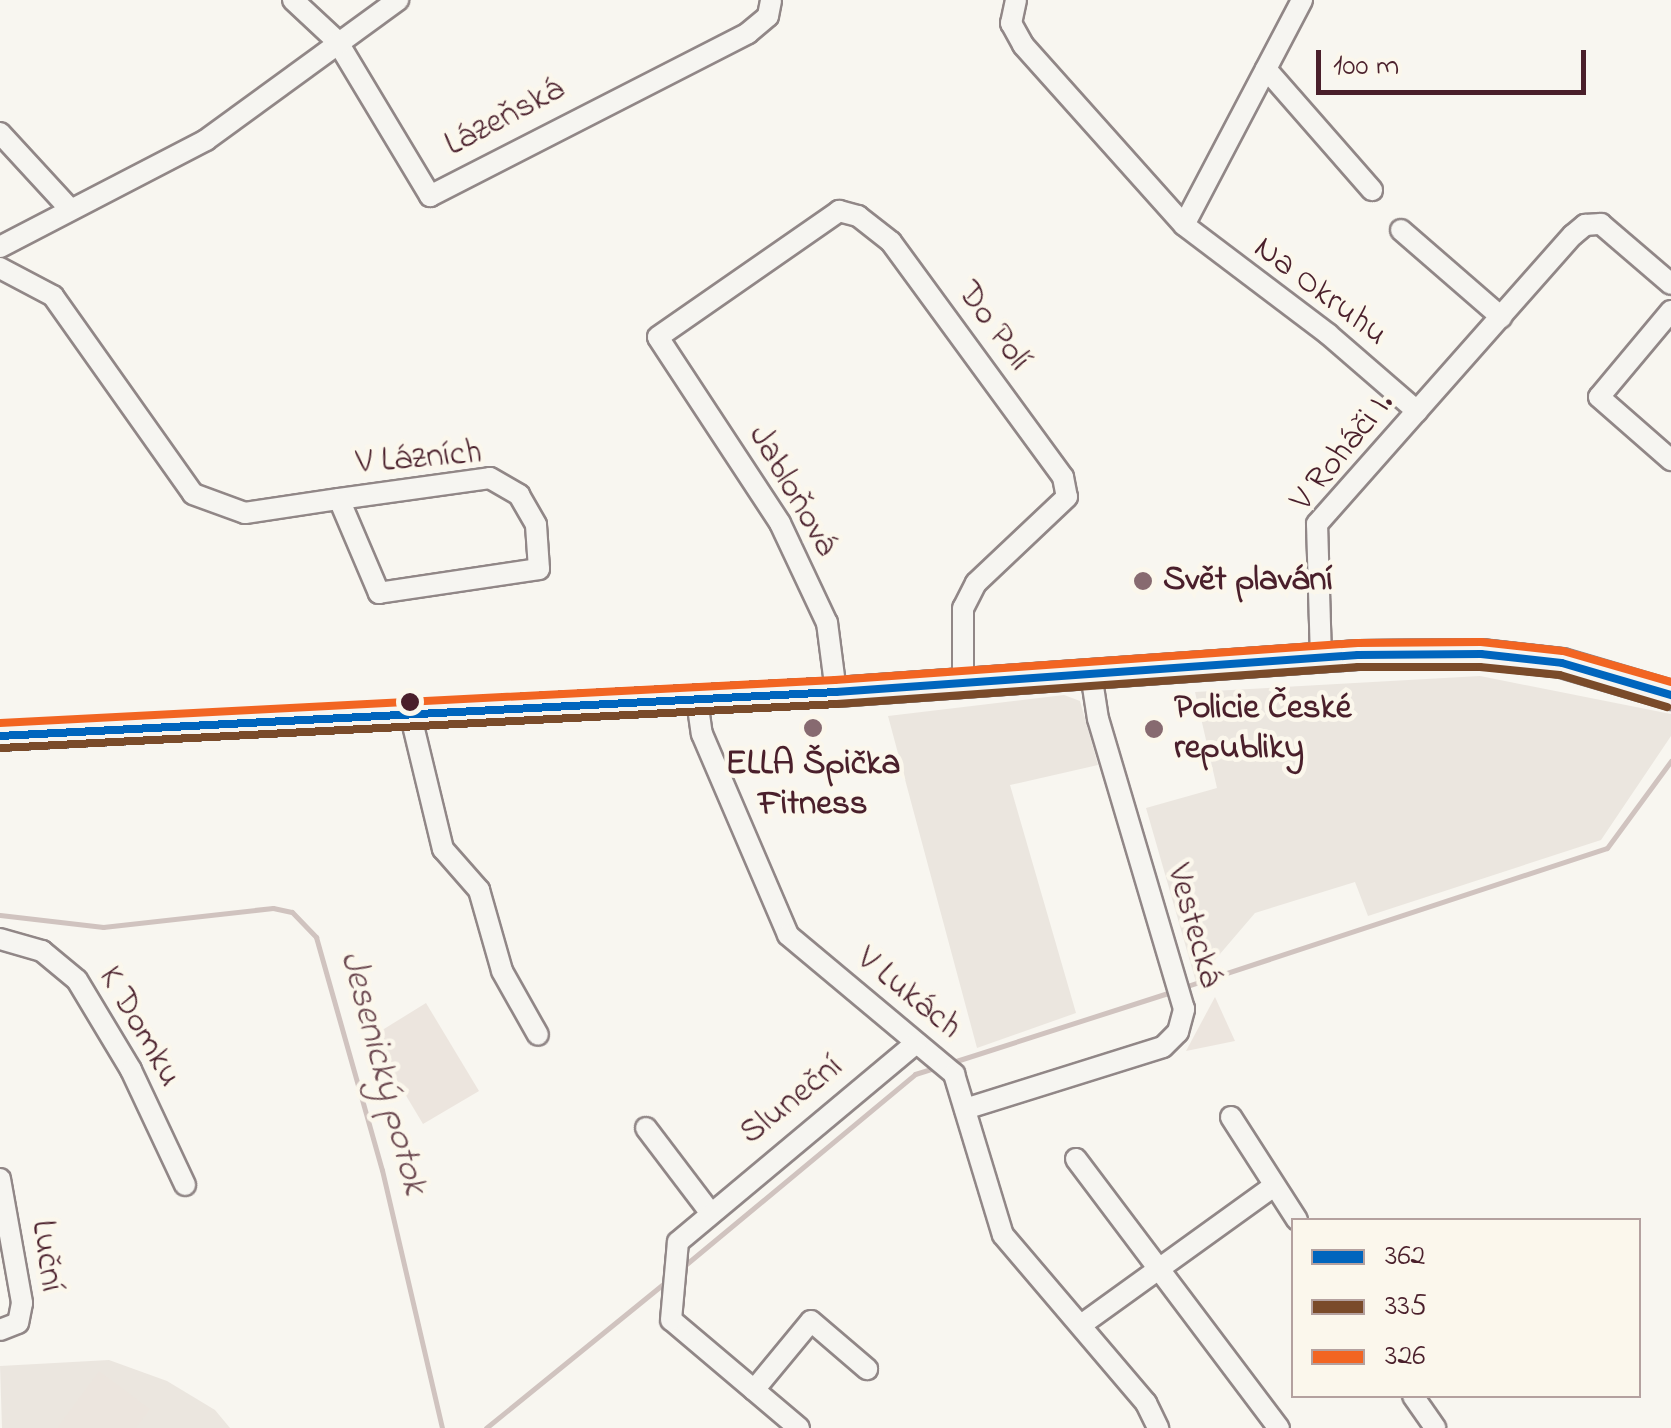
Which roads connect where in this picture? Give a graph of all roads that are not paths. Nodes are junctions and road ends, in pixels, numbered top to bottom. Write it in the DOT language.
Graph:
graph roads {
  1 [pos="293,0"];
  2 [pos="398,0"];
  3 [pos="772,0"];
  4 [pos="1016,0"];
  5 [pos="1302,0"];
  6 [pos="337,41"];
  7 [pos="1266,70"];
  8 [pos="0,132"];
  9 [pos="1372,190"];
  10 [pos="70,208"];
  11 [pos="1184,225"];
  12 [pos="1401,230"];
  13 [pos="0,247"];
  14 [pos="0,268"];
  15 [pos="1671,284"];
  16 [pos="1671,311"];
  17 [pos="1501,317"];
  18 [pos="658,337"];
  19 [pos="1417,411"];
  20 [pos="1671,460"];
  21 [pos="339,500"];
  22 [pos="1322,658"];
  23 [pos="1091,674"];
  24 [pos="963,684"];
  25 [pos="836,692"];
  26 [pos="1671,695"];
  27 [pos="697,700"];
  28 [pos="411,717"];
  29 [pos="0,736"];
  30 [pos="0,939"];
  31 [pos="538,1035"];
  32 [pos="916,1043"];
  33 [pos="965,1109"];
  34 [pos="1231,1117"];
  35 [pos="646,1128"];
  36 [pos="1076,1159"];
  37 [pos="0,1179"];
  38 [pos="185,1186"];
  39 [pos="1274,1186"];
  40 [pos="709,1210"];
  41 [pos="1296,1218"];
  42 [pos="1158,1268"];
  43 [pos="1080,1325"];
  44 [pos="0,1330"];
  45 [pos="867,1369"];
  46 [pos="754,1390"];
  47 [pos="1415,1398"];
  48 [pos="799,1428"];
  49 [pos="1158,1428"];
  50 [pos="1279,1428"];
  51 [pos="1435,1428"];
  1 -- 6 [label="street"];
  2 -- 6 [label="street"];
  3 -- 6 [label="street, Lázeňská"];
  4 -- 11 [label="street, Na Okruhu"];
  5 -- 7 [label="street"];
  6 -- 10 [label="street"];
  7 -- 9 [label="street"];
  7 -- 11 [label="street"];
  8 -- 10 [label="street"];
  10 -- 13 [label="street"];
  11 -- 19 [label="street, Na Okruhu"];
  12 -- 17 [label="street"];
  14 -- 21 [label="street, V Lázních"];
  15 -- 17 [label="street, V Roháči I."];
  16 -- 20 [label="street"];
  17 -- 19 [label="street, V Roháči I."];
  18 -- 24 [label="street, Do Polí"];
  18 -- 25 [label="street, Jabloňová"];
  19 -- 22 [label="street, V Roháči I."];
  21 -- 21 [label="street, V Lázních"];
  22 -- 23 [label="main road"];
  22 -- 26 [label="main road"];
  23 -- 24 [label="main road"];
  23 -- 33 [label="street, Vestecká"];
  24 -- 25 [label="main road"];
  25 -- 27 [label="main road"];
  27 -- 28 [label="main road"];
  27 -- 32 [label="street, V Lukách"];
  28 -- 29 [label="main road"];
  28 -- 31 [label="street"];
  30 -- 38 [label="street, K Domku"];
  32 -- 33 [label="street, V Lukách"];
  32 -- 40 [label="street, Sluneční"];
  33 -- 43 [label="street, V Lukách"];
  34 -- 39 [label="street"];
  35 -- 40 [label="street"];
  36 -- 42 [label="street"];
  37 -- 44 [label="street, Luční"];
  39 -- 41 [label="street"];
  39 -- 42 [label="street"];
  40 -- 46 [label="street, Sluneční"];
  42 -- 43 [label="street"];
  42 -- 50 [label="street"];
  43 -- 49 [label="street, V Lukách"];
  45 -- 46 [label="street"];
  46 -- 48 [label="street, Sluneční"];
  47 -- 51 [label="street"];
}
